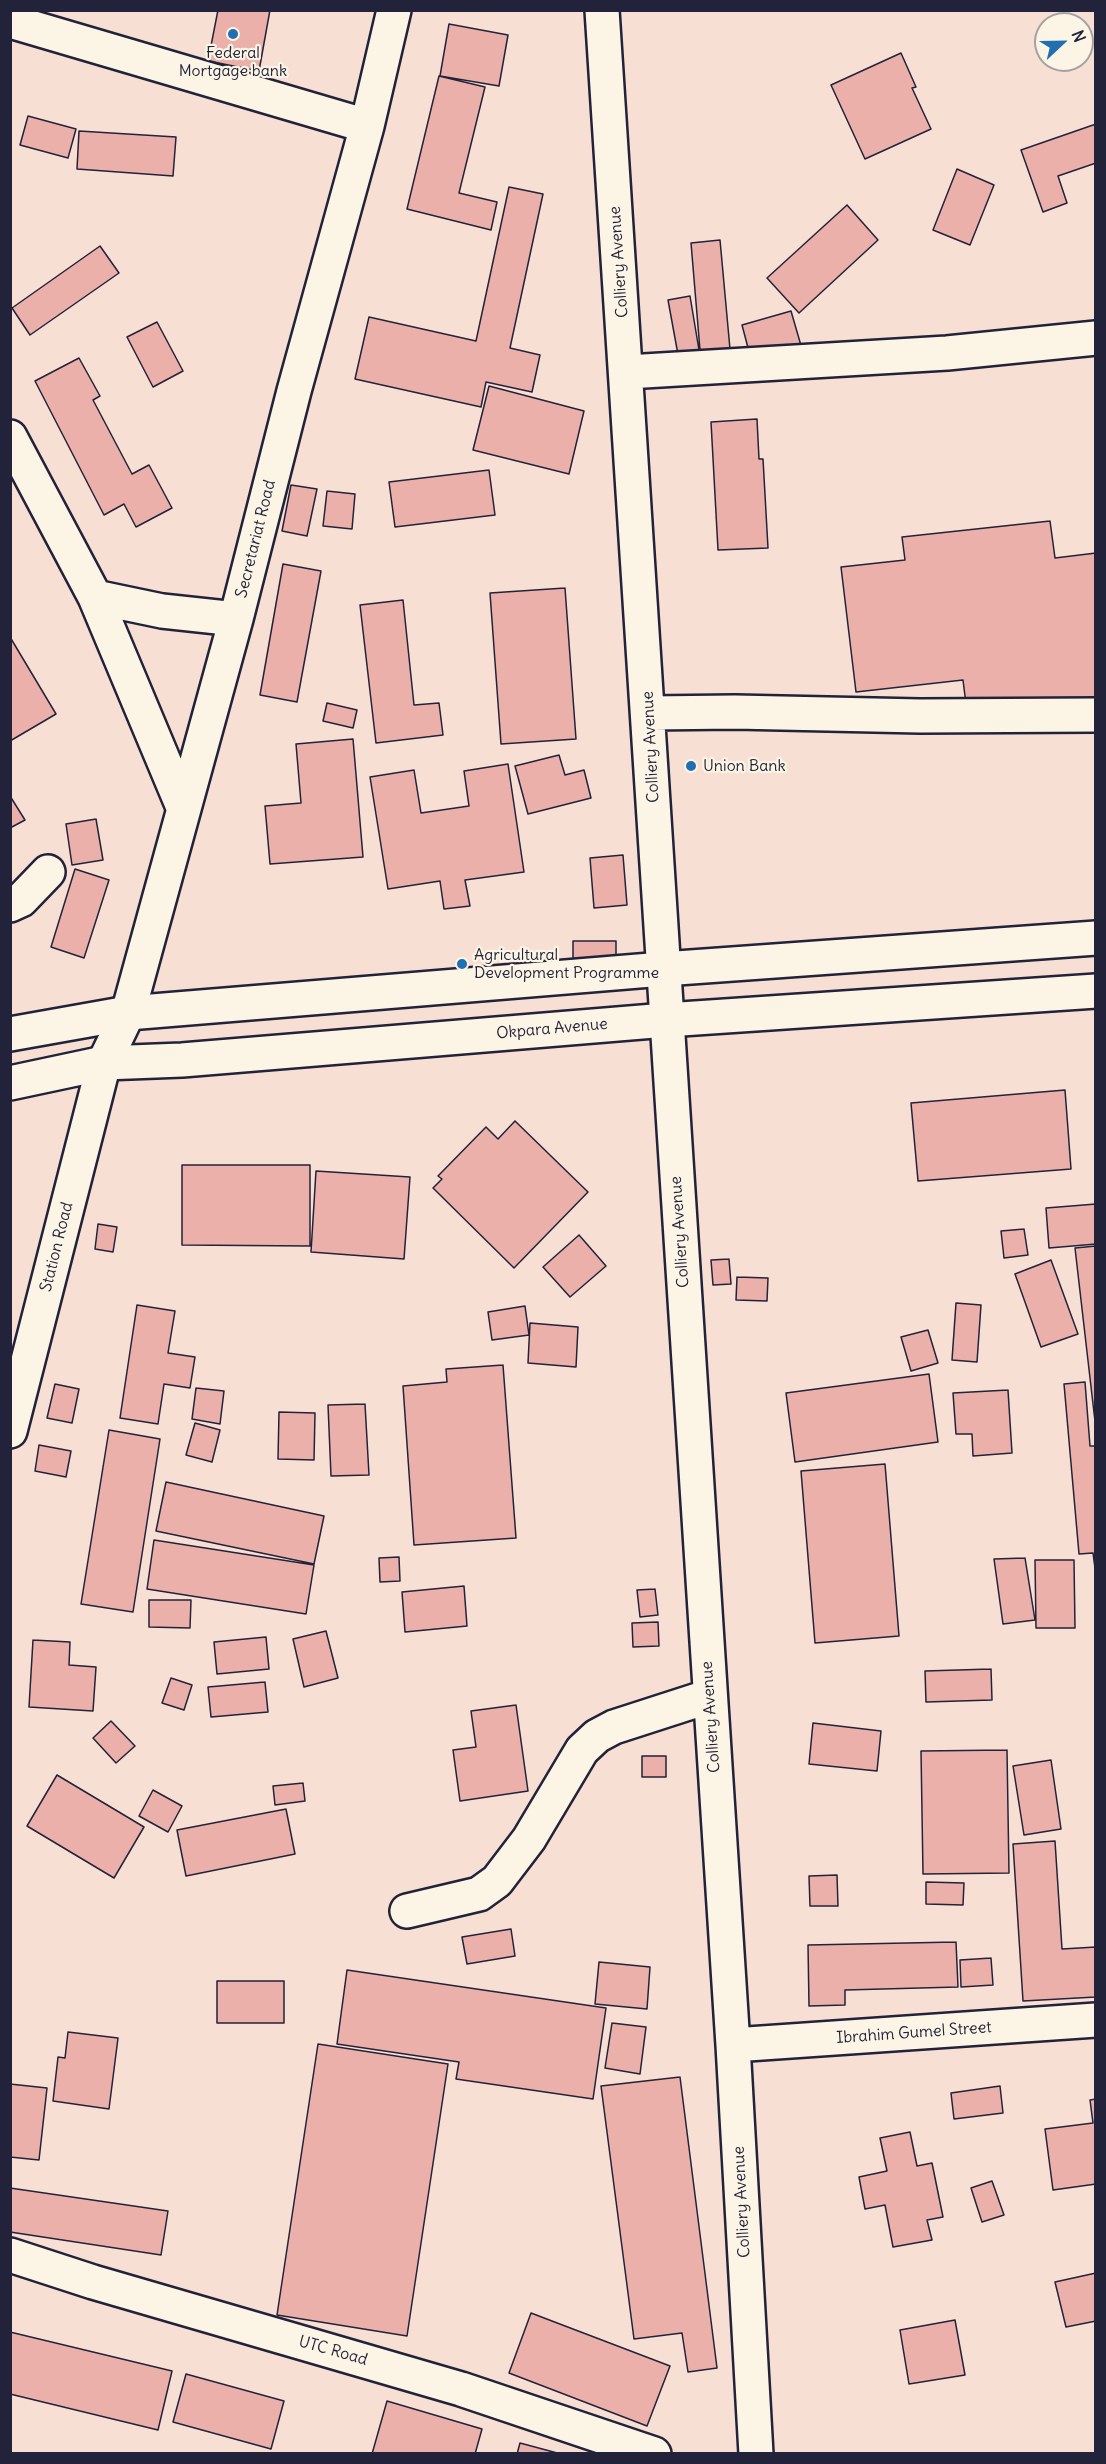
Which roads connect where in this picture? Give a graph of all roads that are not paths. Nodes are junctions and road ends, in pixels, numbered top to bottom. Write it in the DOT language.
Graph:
graph roads {
  1 [pos="394,10"];
  2 [pos="602,10"];
  3 [pos="10,21"];
  4 [pos="367,126"];
  5 [pos="1095,338"];
  6 [pos="627,372"];
  7 [pos="10,437"];
  8 [pos="95,597"];
  9 [pos="236,619"];
  10 [pos="649,713"];
  11 [pos="1095,716"];
  12 [pos="183,807"];
  13 [pos="48,872"];
  14 [pos="10,905"];
  15 [pos="1095,938"];
  16 [pos="663,969"];
  17 [pos="1095,991"];
  18 [pos="128,1013"];
  19 [pos="666,1020"];
  20 [pos="10,1034"];
  21 [pos="104,1063"];
  22 [pos="10,1083"];
  23 [pos="10,1431"];
  24 [pos="710,1696"];
  25 [pos="407,1911"];
  26 [pos="1095,2020"];
  27 [pos="733,2045"];
  28 [pos="10,2255"];
  29 [pos="654,2454"];
  30 [pos="756,2454"];
  1 -- 4 [label="street, Secretariat Road"];
  2 -- 6 [label="street, Colliery Avenue"];
  3 -- 4 [label="street"];
  4 -- 9 [label="street, Secretariat Road"];
  5 -- 6 [label="street"];
  6 -- 10 [label="street, Colliery Avenue"];
  7 -- 8 [label="street"];
  8 -- 9 [label="street"];
  8 -- 12 [label="street"];
  9 -- 12 [label="street, Secretariat Road"];
  10 -- 11 [label="street"];
  10 -- 16 [label="street, Colliery Avenue"];
  12 -- 18 [label="street, Secretariat Road"];
  13 -- 14 [label="street"];
  15 -- 16 [label="street"];
  16 -- 18 [label="street"];
  16 -- 19 [label="street, Colliery Avenue"];
  17 -- 19 [label="street, Okpara Avenue"];
  18 -- 20 [label="street"];
  18 -- 21 [label="street, Secretariat Road"];
  19 -- 21 [label="street, Okpara Avenue"];
  19 -- 24 [label="street, Colliery Avenue"];
  21 -- 22 [label="street, Okpara Avenue"];
  21 -- 23 [label="street, Station Road"];
  24 -- 25 [label="street"];
  24 -- 27 [label="street, Colliery Avenue"];
  26 -- 27 [label="street, Ibrahim Gumel Street"];
  27 -- 30 [label="street, Colliery Avenue"];
  28 -- 29 [label="street, UTC Road"];
}
